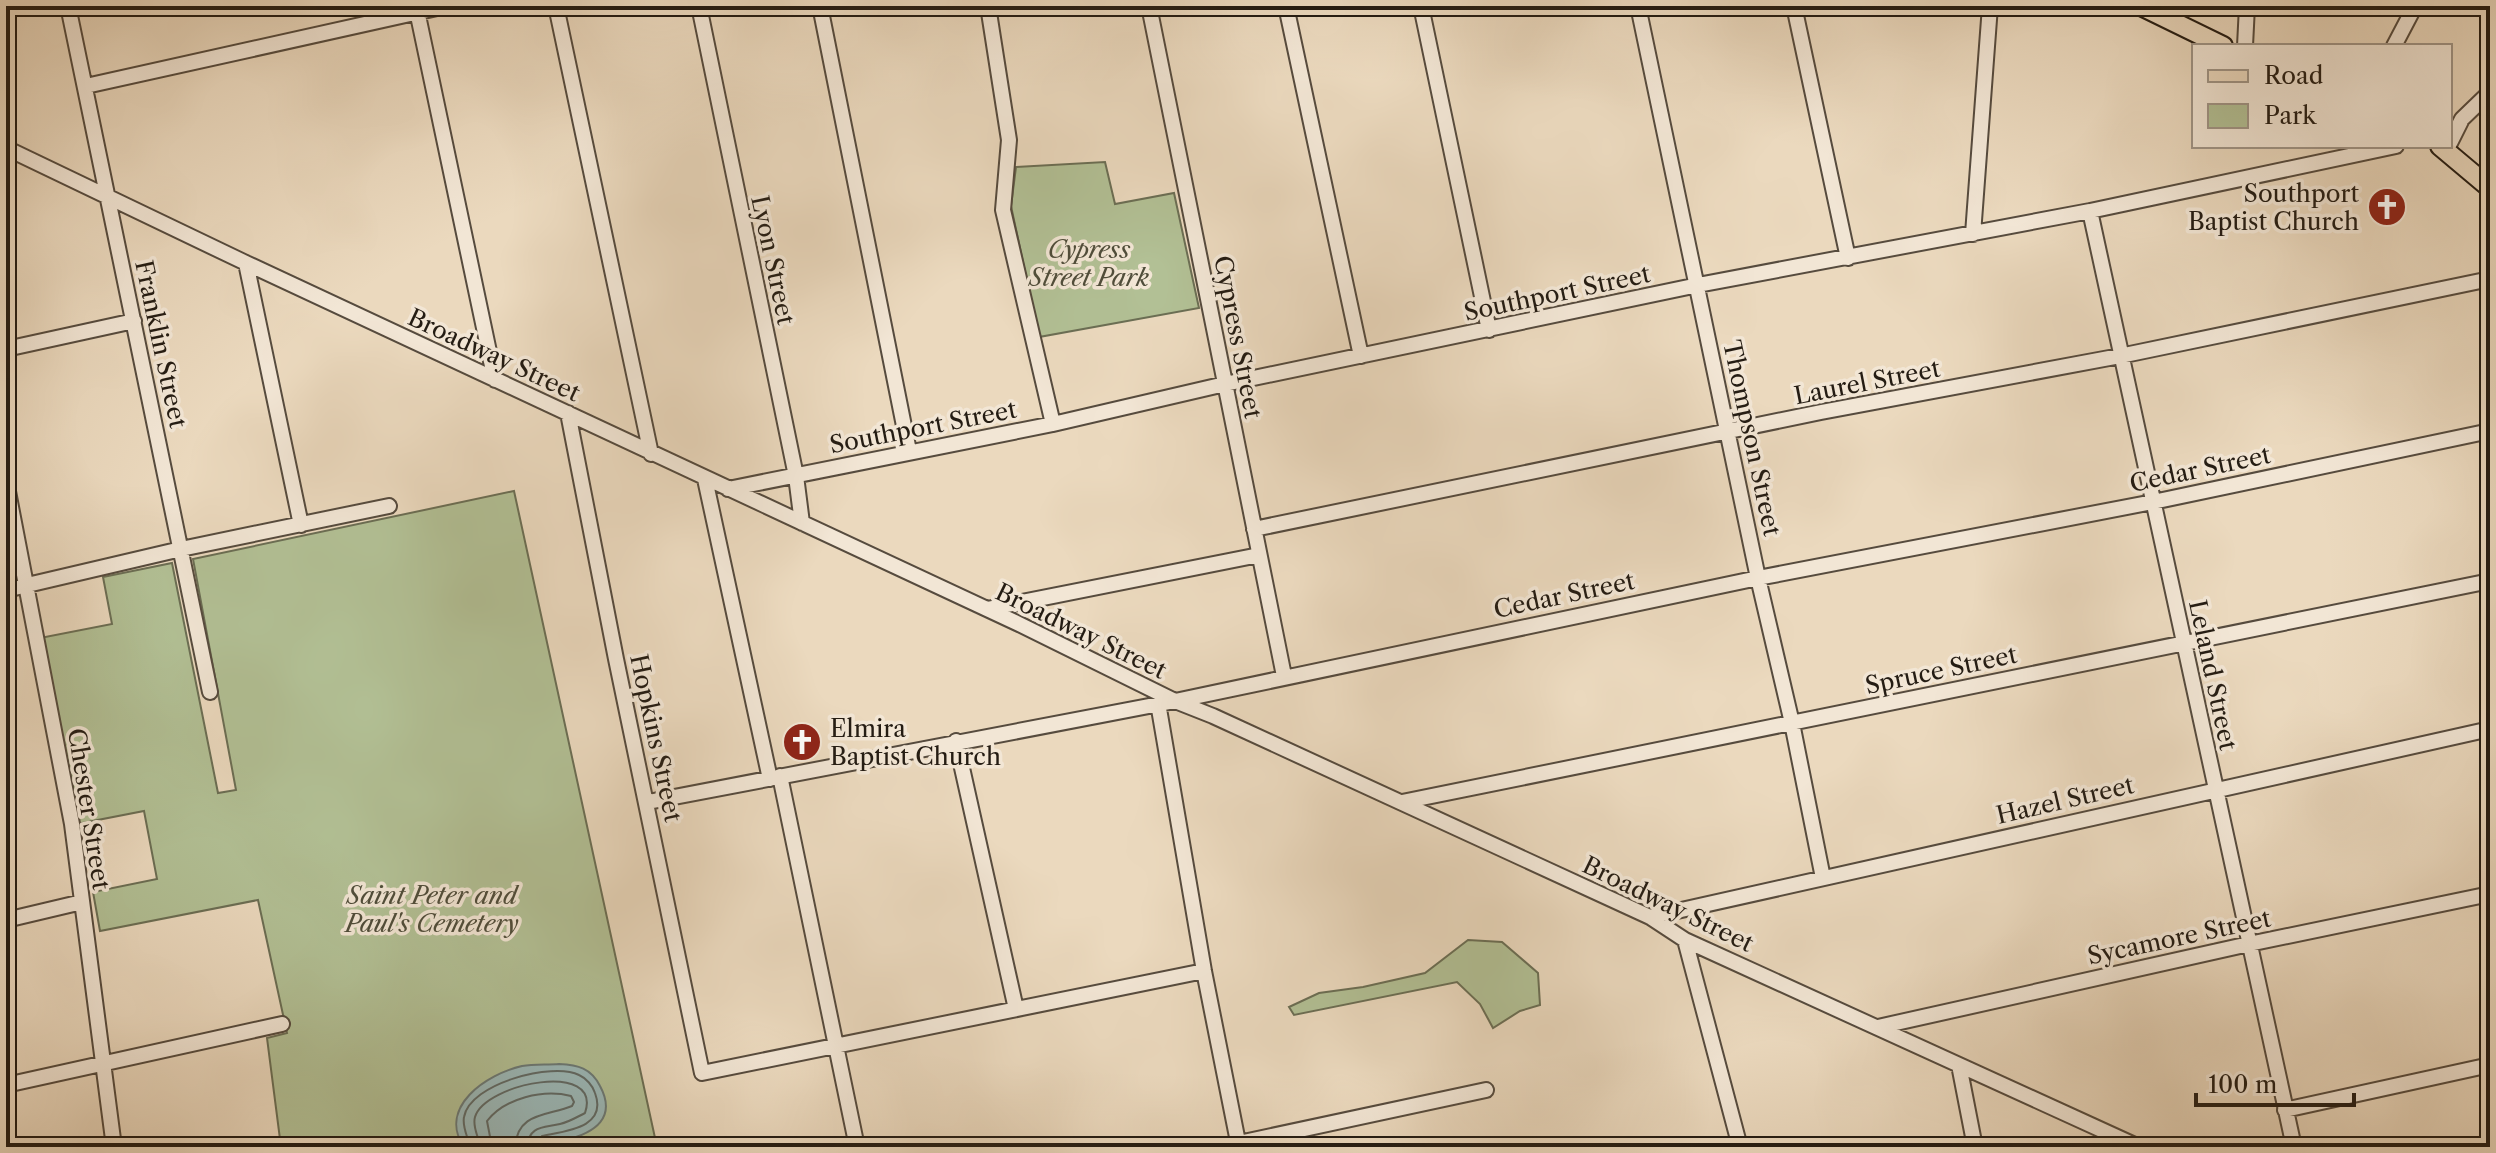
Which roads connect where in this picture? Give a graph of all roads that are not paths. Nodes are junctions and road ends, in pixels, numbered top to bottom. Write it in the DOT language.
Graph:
graph roads {
  1 [pos="68,6"];
  2 [pos="446,6"];
  3 [pos="556,6"];
  4 [pos="699,6"];
  5 [pos="820,6"];
  6 [pos="988,6"];
  7 [pos="1149,6"];
  8 [pos="1286,6"];
  9 [pos="1421,6"];
  10 [pos="1638,6"];
  11 [pos="1794,6"];
  12 [pos="1990,6"];
  13 [pos="2141,6"];
  14 [pos="2247,6"];
  15 [pos="2415,6"];
  16 [pos="417,9"];
  17 [pos="2219,44"];
  18 [pos="2245,44"];
  19 [pos="2395,44"];
  20 [pos="86,86"];
  21 [pos="2490,92"];
  22 [pos="2452,136"];
  23 [pos="6,148"];
  24 [pos="2387,148"];
  25 [pos="2448,148"];
  26 [pos="2490,188"];
  27 [pos="108,198"];
  28 [pos="2090,211"];
  29 [pos="1973,234"];
  30 [pos="1848,258"];
  31 [pos="246,263"];
  32 [pos="2490,279"];
  33 [pos="1698,285"];
  34 [pos="134,321"];
  35 [pos="1489,330"];
  36 [pos="6,349"];
  37 [pos="1361,356"];
  38 [pos="2120,356"];
  39 [pos="495,380"];
  40 [pos="1225,384"];
  41 [pos="568,413"];
  42 [pos="1053,424"];
  43 [pos="2490,431"];
  44 [pos="1727,432"];
  45 [pos="909,451"];
  46 [pos="651,454"];
  47 [pos="796,476"];
  48 [pos="705,479"];
  49 [pos="6,481"];
  50 [pos="728,490"];
  51 [pos="2153,502"];
  52 [pos="389,506"];
  53 [pos="802,523"];
  54 [pos="301,525"];
  55 [pos="1254,529"];
  56 [pos="181,549"];
  57 [pos="1259,555"];
  58 [pos="1758,578"];
  59 [pos="2490,581"];
  60 [pos="27,585"];
  61 [pos="6,590"];
  62 [pos="987,609"];
  63 [pos="2184,643"];
  64 [pos="1284,676"];
  65 [pos="210,692"];
  66 [pos="1175,701"];
  67 [pos="1158,703"];
  68 [pos="1792,723"];
  69 [pos="2490,729"];
  70 [pos="956,741"];
  71 [pos="775,777"];
  72 [pos="2214,789"];
  73 [pos="648,802"];
  74 [pos="1402,803"];
  75 [pos="1823,878"];
  76 [pos="2490,894"];
  77 [pos="82,902"];
  78 [pos="1650,917"];
  79 [pos="6,920"];
  80 [pos="1685,940"];
  81 [pos="2249,944"];
  82 [pos="1204,971"];
  83 [pos="1016,1009"];
  84 [pos="282,1024"];
  85 [pos="1878,1027"];
  86 [pos="835,1044"];
  87 [pos="103,1064"];
  88 [pos="1959,1065"];
  89 [pos="2490,1065"];
  90 [pos="6,1085"];
  91 [pos="1486,1090"];
  92 [pos="2285,1110"];
  93 [pos="1239,1145"];
  94 [pos="114,1147"];
  95 [pos="857,1147"];
  96 [pos="1220,1147"];
  97 [pos="1740,1147"];
  98 [pos="1975,1147"];
  99 [pos="2139,1147"];
  100 [pos="2294,1147"];
  1 -- 20 [label="street, Franklin Street"];
  2 -- 16 [label="street"];
  3 -- 46 [label="street"];
  4 -- 47 [label="street, Lyon Street"];
  5 -- 45 [label="street"];
  6 -- 42 [label="street"];
  7 -- 40 [label="street, Cypress Street"];
  8 -- 37 [label="street"];
  9 -- 35 [label="street"];
  10 -- 33 [label="street, Thompson Street"];
  11 -- 30 [label="street"];
  12 -- 29 [label="street"];
  13 -- 17 [label="main road"];
  14 -- 18 [label="street"];
  15 -- 19 [label="street"];
  16 -- 20 [label="street"];
  16 -- 39 [label="street"];
  20 -- 27 [label="street, Franklin Street"];
  21 -- 22 [label="street"];
  23 -- 27 [label="street, Broadway Street"];
  24 -- 28 [label="street, Southport Street"];
  25 -- 26 [label="main road"];
  27 -- 31 [label="street, Broadway Street"];
  27 -- 34 [label="street, Franklin Street"];
  28 -- 29 [label="street, Southport Street"];
  28 -- 38 [label="street, Leland Street"];
  29 -- 30 [label="street, Southport Street"];
  30 -- 33 [label="street, Southport Street"];
  31 -- 39 [label="street, Broadway Street"];
  31 -- 54 [label="street"];
  32 -- 38 [label="street, Laurel Street"];
  33 -- 35 [label="street, Southport Street"];
  33 -- 44 [label="street, Thompson Street"];
  34 -- 36 [label="street"];
  34 -- 56 [label="street, Franklin Street"];
  35 -- 37 [label="street, Southport Street"];
  37 -- 40 [label="street, Southport Street"];
  38 -- 44 [label="street, Laurel Street"];
  38 -- 51 [label="street, Leland Street"];
  39 -- 41 [label="street, Broadway Street"];
  40 -- 42 [label="street, Southport Street"];
  40 -- 55 [label="street, Cypress Street"];
  41 -- 46 [label="street, Broadway Street"];
  41 -- 73 [label="street, Hopkins Street"];
  42 -- 45 [label="street, Southport Street"];
  43 -- 51 [label="street, Cedar Street"];
  44 -- 55 [label="street, Laurel Street"];
  44 -- 58 [label="street, Thompson Street"];
  45 -- 47 [label="street, Southport Street"];
  46 -- 48 [label="street, Broadway Street"];
  47 -- 50 [label="street, Southport Street"];
  47 -- 53 [label="street, Lyon Street"];
  48 -- 50 [label="street, Broadway Street"];
  48 -- 71 [label="street"];
  49 -- 60 [label="street, Chester Street"];
  50 -- 53 [label="street, Broadway Street"];
  51 -- 58 [label="street, Cedar Street"];
  51 -- 63 [label="street, Leland Street"];
  52 -- 54 [label="street"];
  53 -- 62 [label="street, Broadway Street"];
  54 -- 56 [label="street"];
  55 -- 57 [label="street, Cypress Street"];
  56 -- 60 [label="street"];
  56 -- 65 [label="street, Franklin Street"];
  57 -- 62 [label="street"];
  57 -- 64 [label="street, Cypress Street"];
  58 -- 64 [label="street, Cedar Street"];
  58 -- 68 [label="street, Thompson Street"];
  59 -- 63 [label="street, Spruce Street"];
  60 -- 61 [label="street"];
  60 -- 77 [label="street, Chester Street"];
  62 -- 66 [label="street, Broadway Street"];
  63 -- 68 [label="street, Spruce Street"];
  63 -- 72 [label="street, Leland Street"];
  64 -- 66 [label="street, Cedar Street"];
  66 -- 67 [label="street, Cedar Street"];
  66 -- 74 [label="street, Broadway Street"];
  67 -- 70 [label="street, Cedar Street"];
  67 -- 82 [label="street"];
  68 -- 74 [label="street, Spruce Street"];
  68 -- 75 [label="street, Thompson Street"];
  69 -- 72 [label="street, Hazel Street"];
  70 -- 71 [label="street, Cedar Street"];
  70 -- 83 [label="street"];
  71 -- 73 [label="street, Cedar Street"];
  71 -- 86 [label="street"];
  72 -- 75 [label="street, Hazel Street"];
  72 -- 81 [label="street, Leland Street"];
  73 -- 86 [label="street, Hopkins Street"];
  74 -- 78 [label="street, Broadway Street"];
  75 -- 78 [label="street, Hazel Street"];
  76 -- 81 [label="street, Sycamore Street"];
  77 -- 79 [label="street"];
  77 -- 87 [label="street, Chester Street"];
  78 -- 80 [label="street, Broadway Street"];
  80 -- 85 [label="street, Broadway Street"];
  80 -- 97 [label="street"];
  81 -- 85 [label="street, Sycamore Street"];
  81 -- 92 [label="street, Leland Street"];
  82 -- 83 [label="street"];
  82 -- 93 [label="street"];
  83 -- 86 [label="street"];
  84 -- 87 [label="street"];
  85 -- 88 [label="street, Broadway Street"];
  86 -- 95 [label="street"];
  87 -- 90 [label="street"];
  87 -- 94 [label="street, Chester Street"];
  88 -- 98 [label="street"];
  88 -- 99 [label="street, Broadway Street"];
  89 -- 92 [label="street"];
  91 -- 93 [label="street"];
  92 -- 100 [label="street, Leland Street"];
  93 -- 96 [label="street"];
}
